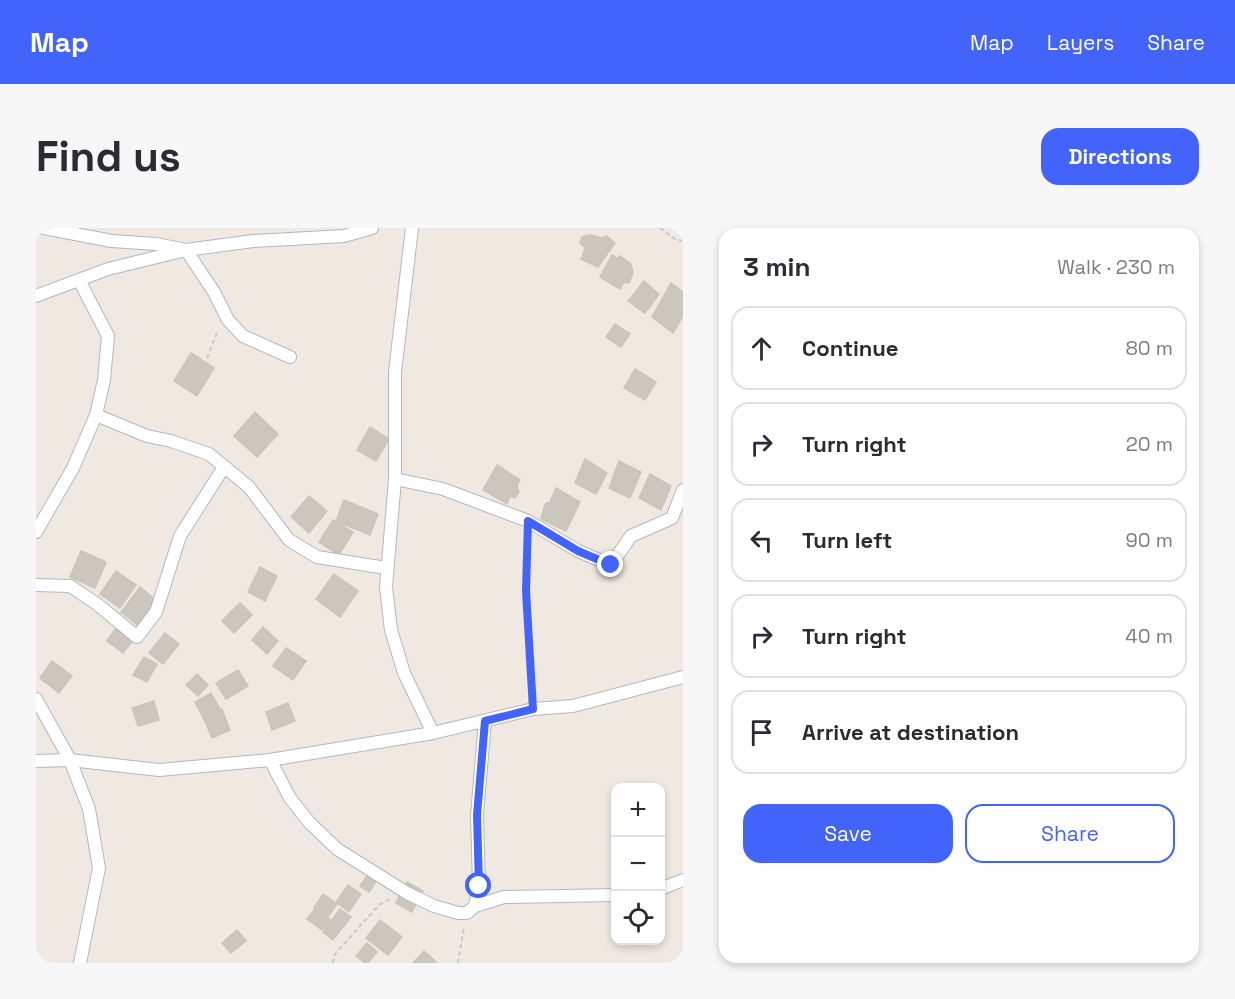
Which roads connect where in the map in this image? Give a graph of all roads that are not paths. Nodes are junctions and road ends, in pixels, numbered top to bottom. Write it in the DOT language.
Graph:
graph roads {
  1 [pos="44,228"];
  2 [pos="372,228"];
  3 [pos="412,228"];
  4 [pos="186,250"];
  5 [pos="79,280"];
  6 [pos="36,296"];
  7 [pos="290,357"];
  8 [pos="96,415"];
  9 [pos="224,467"];
  10 [pos="395,479"];
  11 [pos="683,490"];
  12 [pos="36,532"];
  13 [pos="386,568"];
  14 [pos="36,585"];
  15 [pos="683,677"];
  16 [pos="36,699"];
  17 [pos="485,721"];
  18 [pos="433,733"];
  19 [pos="36,760"];
  20 [pos="70,760"];
  21 [pos="270,760"];
  22 [pos="683,880"];
  23 [pos="665,887"];
  24 [pos="611,895"];
  25 [pos="471,909"];
  26 [pos="80,963"];
  1 -- 4 [label="street"];
  2 -- 4 [label="street"];
  3 -- 10 [label="street"];
  4 -- 5 [label="street"];
  4 -- 7 [label="street"];
  5 -- 6 [label="street"];
  5 -- 8 [label="street"];
  8 -- 9 [label="street"];
  8 -- 12 [label="street"];
  9 -- 13 [label="street"];
  9 -- 14 [label="street"];
  10 -- 11 [label="street"];
  10 -- 13 [label="street"];
  13 -- 18 [label="street"];
  15 -- 17 [label="street"];
  16 -- 20 [label="street"];
  17 -- 18 [label="street"];
  17 -- 25 [label="street"];
  18 -- 21 [label="street"];
  19 -- 20 [label="street"];
  20 -- 21 [label="street"];
  20 -- 26 [label="street"];
  21 -- 25 [label="street"];
  22 -- 23 [label="street"];
  24 -- 25 [label="street"];
}
